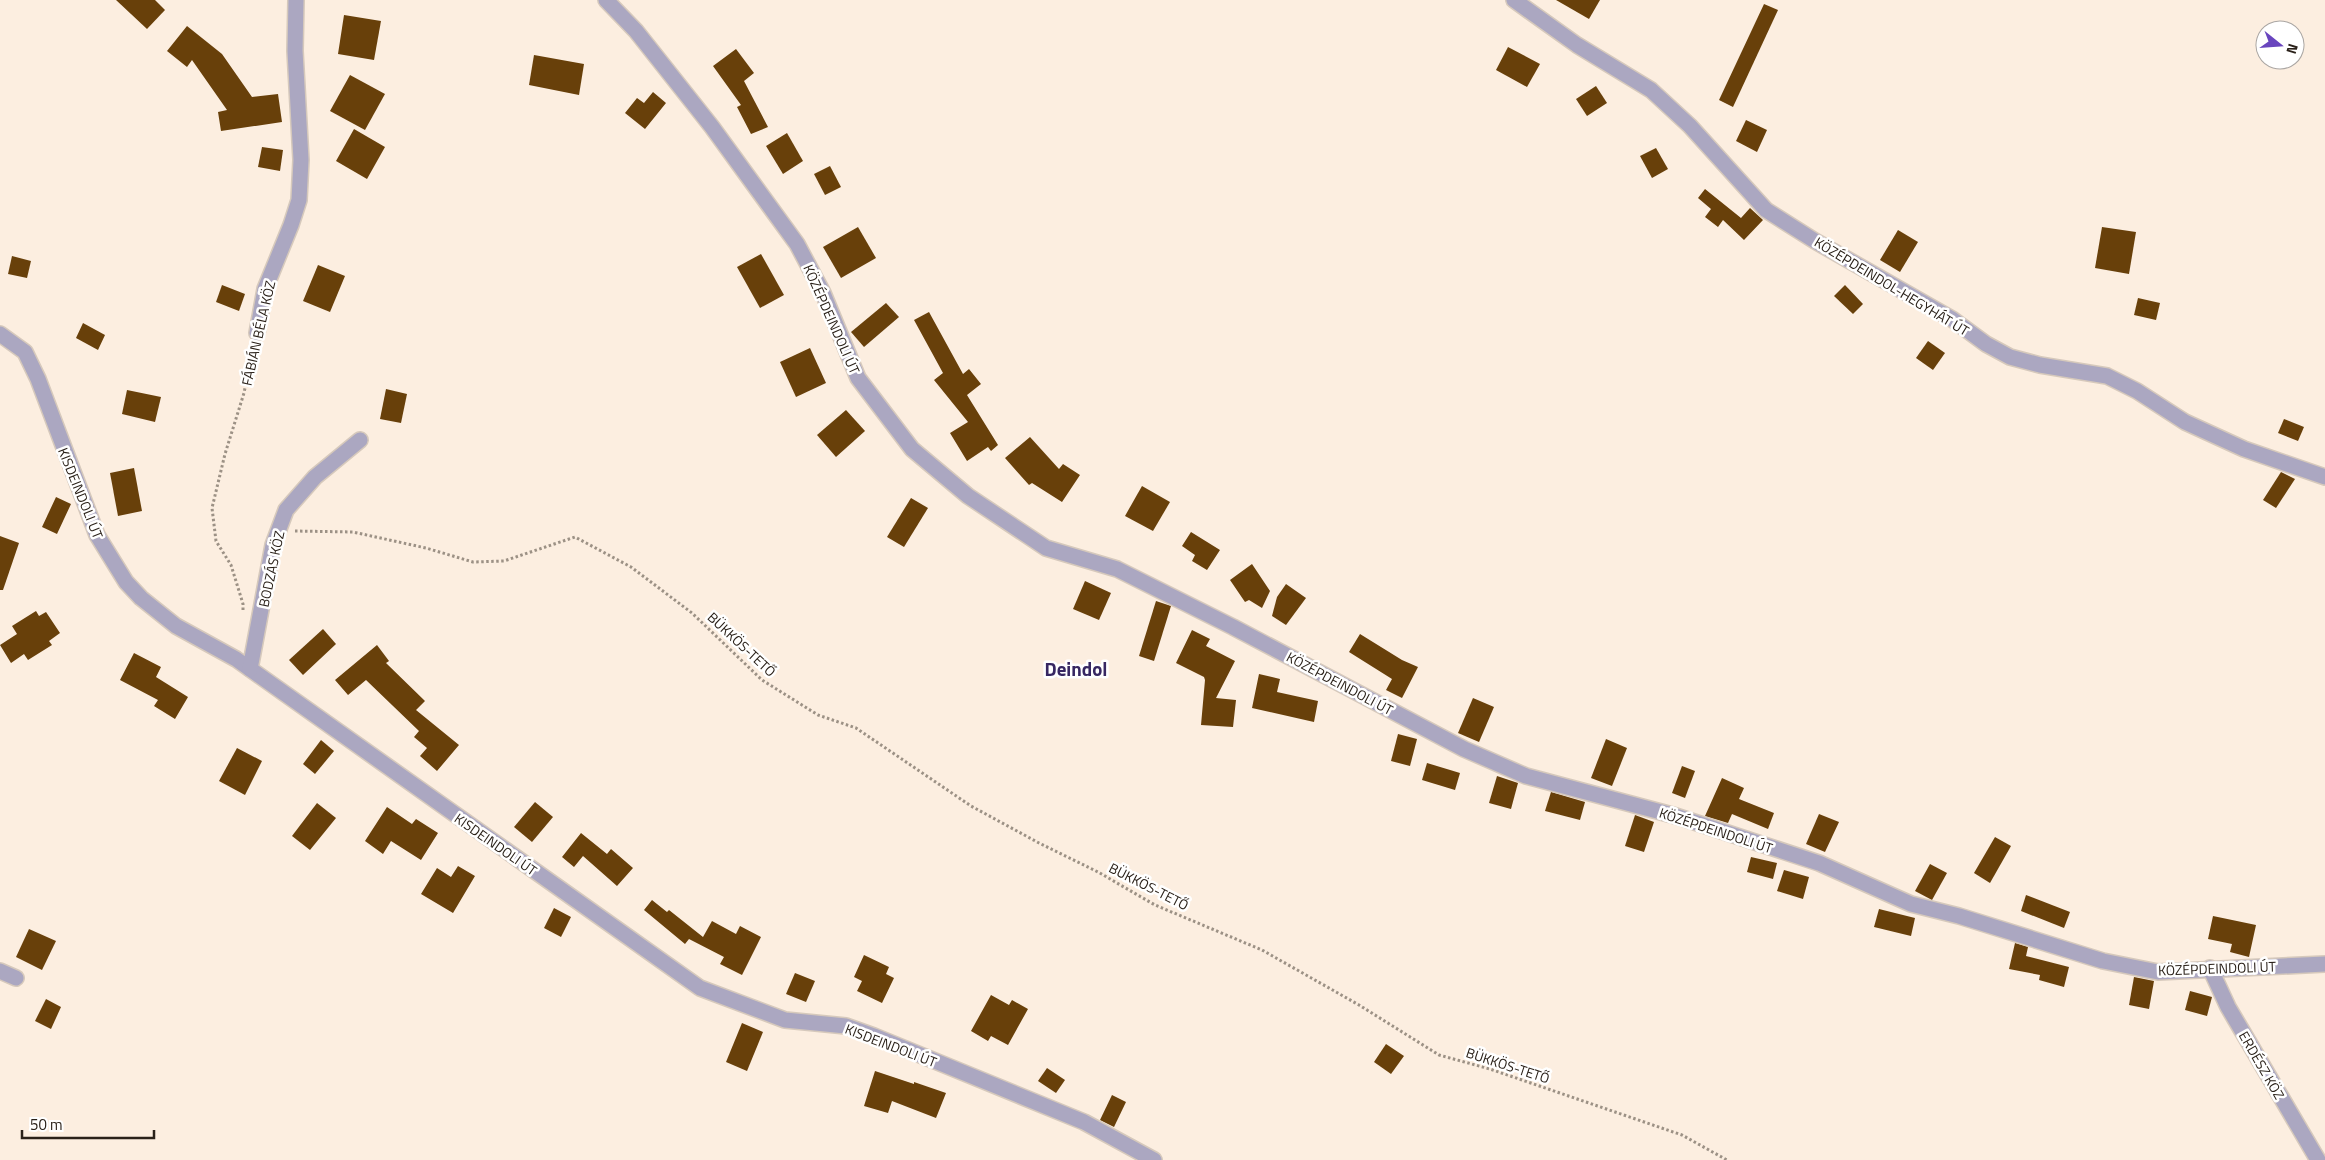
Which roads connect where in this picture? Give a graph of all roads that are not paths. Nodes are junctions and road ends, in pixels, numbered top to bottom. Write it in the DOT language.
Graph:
graph roads {
  1 [pos="296,0"];
  2 [pos="606,0"];
  3 [pos="1514,0"];
  4 [pos="257,333"];
  5 [pos="0,334"];
  6 [pos="360,440"];
  7 [pos="2325,477"];
  8 [pos="250,669"];
  9 [pos="2325,964"];
  10 [pos="2210,968"];
  11 [pos="0,972"];
  12 [pos="16,978"];
  13 [pos="1154,1160"];
  14 [pos="2318,1160"];
  1 -- 4 [label="street, FÁBIÁN BÉLA KÖZ"];
  2 -- 10 [label="street, KÖZÉPDEINDOLI ÚT"];
  3 -- 7 [label="street, KÖZÉPDEINDOL-HEGYHÁT ÚT"];
  5 -- 8 [label="street, KISDEINDOLI ÚT"];
  6 -- 8 [label="street, BODZÁS KÖZ"];
  8 -- 13 [label="street, KISDEINDOLI ÚT"];
  9 -- 10 [label="street, KÖZÉPDEINDOLI ÚT"];
  10 -- 14 [label="street, ERDÉSZ KÖZ"];
  11 -- 12 [label="street"];
}
